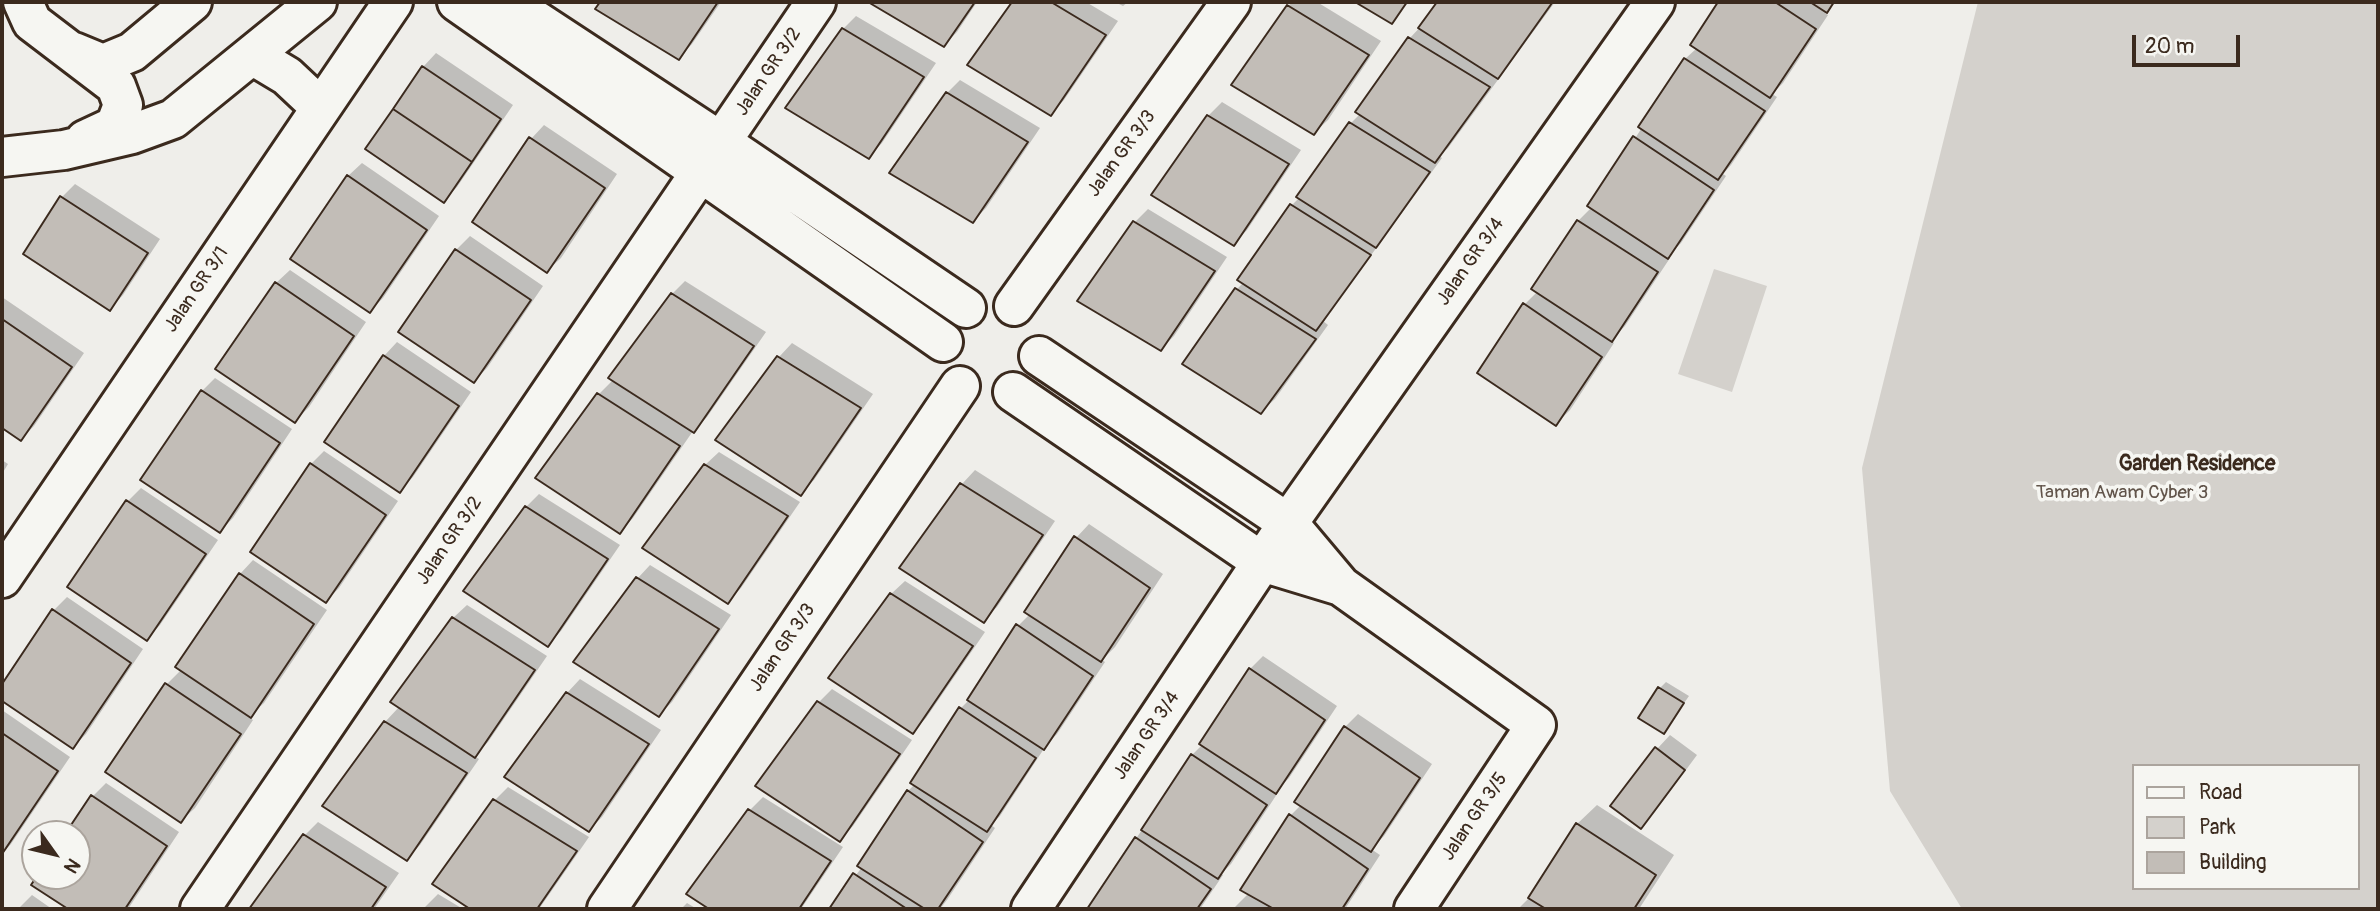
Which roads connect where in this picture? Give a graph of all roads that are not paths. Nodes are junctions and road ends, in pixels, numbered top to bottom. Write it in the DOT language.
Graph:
graph roads {
  1 [pos="23,2"];
  2 [pos="192,2"];
  3 [pos="317,2"];
  4 [pos="393,2"];
  5 [pos="457,2"];
  6 [pos="508,2"];
  7 [pos="816,2"];
  8 [pos="1231,2"];
  9 [pos="1655,2"];
  10 [pos="66,48"];
  11 [pos="252,55"];
  12 [pos="320,107"];
  13 [pos="64,150"];
  14 [pos="2,157"];
  15 [pos="711,157"];
  16 [pos="1014,306"];
  17 [pos="966,308"];
  18 [pos="943,342"];
  19 [pos="1039,356"];
  20 [pos="960,386"];
  21 [pos="1013,392"];
  22 [pos="1288,523"];
  23 [pos="1262,562"];
  24 [pos="2,578"];
  25 [pos="1341,586"];
  26 [pos="200,909"];
  27 [pos="607,909"];
  28 [pos="1031,909"];
  29 [pos="1414,909"];
  1 -- 10 [label="street"];
  2 -- 10 [label="street"];
  3 -- 11 [label="street"];
  4 -- 12 [label="street, Jalan GR 3/1"];
  5 -- 15 [label="street"];
  6 -- 15 [label="street"];
  7 -- 15 [label="street, Jalan GR 3/2"];
  8 -- 16 [label="street, Jalan GR 3/3"];
  9 -- 22 [label="street, Jalan GR 3/4"];
  10 -- 13 [label="street"];
  11 -- 12 [label="street"];
  11 -- 13 [label="street"];
  12 -- 24 [label="street, Jalan GR 3/1"];
  13 -- 14 [label="street"];
  15 -- 17 [label="street"];
  15 -- 18 [label="street"];
  15 -- 26 [label="street, Jalan GR 3/2"];
  16 -- 17 [label="street"];
  16 -- 19 [label="street"];
  17 -- 18 [label="street"];
  18 -- 20 [label="street"];
  19 -- 21 [label="street"];
  19 -- 22 [label="street"];
  20 -- 21 [label="street"];
  20 -- 27 [label="street, Jalan GR 3/3"];
  21 -- 23 [label="street"];
  22 -- 23 [label="street, Jalan GR 3/4"];
  22 -- 25 [label="street"];
  23 -- 25 [label="street"];
  23 -- 28 [label="street, Jalan GR 3/4"];
  25 -- 29 [label="street, Jalan GR 3/5"];
}
